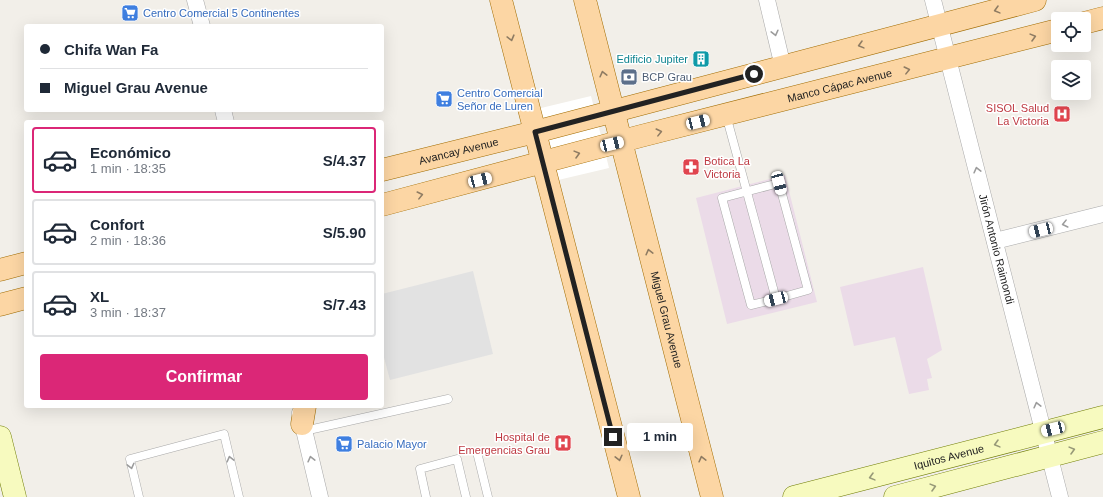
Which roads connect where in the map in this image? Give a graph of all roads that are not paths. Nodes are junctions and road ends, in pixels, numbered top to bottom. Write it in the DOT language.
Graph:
graph roads {
  1 [pos="195,0"];
  2 [pos="501,0"];
  3 [pos="585,0"];
  4 [pos="767,0"];
  5 [pos="934,0"];
  6 [pos="1034,0"];
  7 [pos="1103,18"];
  8 [pos="1091,22"];
  9 [pos="201,24"];
  10 [pos="940,25"];
  11 [pos="1051,32"];
  12 [pos="948,59"];
  13 [pos="783,66"];
  14 [pos="605,114"];
  15 [pos="726,115"];
  16 [pos="538,131"];
  17 [pos="612,144"];
  18 [pos="546,162"];
  19 [pos="384,170"];
  20 [pos="747,191"];
  21 [pos="384,204"];
  22 [pos="1103,214"];
  23 [pos="995,241"];
  24 [pos="24,264"];
  25 [pos="0,270"];
  26 [pos="24,299"];
  27 [pos="776,299"];
  28 [pos="0,305"];
  29 [pos="448,399"];
  30 [pos="384,407"];
  31 [pos="375,408"];
  32 [pos="302,417"];
  33 [pos="1103,417"];
  34 [pos="1044,432"];
  35 [pos="0,437"];
  36 [pos="1103,442"];
  37 [pos="477,452"];
  38 [pos="1050,456"];
  39 [pos="9,487"];
  40 [pos="139,497"];
  41 [pos="239,497"];
  42 [pos="320,497"];
  43 [pos="426,497"];
  44 [pos="466,497"];
  45 [pos="488,497"];
  46 [pos="628,497"];
  47 [pos="712,497"];
  48 [pos="794,497"];
  49 [pos="895,497"];
  50 [pos="1060,497"];
  1 -- 9 [label="street"];
  2 -- 16 [label="main road, one-way"];
  14 -- 3 [label="main road, Miguel Grau Avenue, one-way"];
  4 -- 13 [label="street, one-way"];
  5 -- 10 [label="street, Jirón Antonio Raimondi"];
  6 -- 10 [label="main road, one-way"];
  7 -- 8 [label="main road"];
  10 -- 12 [label="street, Jirón Antonio Raimondi"];
  10 -- 13 [label="main road, one-way"];
  12 -- 11 [label="main road, Manco Cápac Avenue, one-way"];
  15 -- 12 [label="main road, Manco Cápac Avenue, one-way"];
  23 -- 12 [label="street, Jirón Antonio Raimondi, one-way"];
  13 -- 14 [label="main road"];
  14 -- 16 [label="main road, Avancay Avenue"];
  14 -- 17 [label="main road, Miguel Grau Avenue"];
  17 -- 15 [label="main road, Manco Cápac Avenue, one-way"];
  15 -- 20 [label="lane"];
  16 -- 18 [label="main road"];
  16 -- 19 [label="main road, Avancay Avenue"];
  18 -- 17 [label="main road, Manco Cápac Avenue, one-way"];
  47 -- 17 [label="main road, Miguel Grau Avenue, one-way"];
  21 -- 18 [label="main road, Manco Cápac Avenue, one-way"];
  18 -- 46 [label="main road, one-way"];
  20 -- 27 [label="lane"];
  20 -- 27 [label="lane"];
  20 -- 27 [label="lane"];
  22 -- 23 [label="street, one-way"];
  34 -- 23 [label="street, Jirón Antonio Raimondi, one-way"];
  24 -- 25 [label="main road"];
  26 -- 28 [label="main road"];
  29 -- 30 [label="lane"];
  31 -- 32 [label="lane"];
  42 -- 32 [label="street, one-way"];
  33 -- 34 [label="main road, Iquitos Avenue"];
  34 -- 38 [label="street, Jirón Antonio Raimondi"];
  34 -- 48 [label="main road, Iquitos Avenue, one-way"];
  35 -- 39 [label="main road"];
  38 -- 36 [label="main road, one-way"];
  37 -- 45 [label="lane"];
  49 -- 38 [label="main road, one-way"];
  38 -- 50 [label="street, Jirón Antonio Raimondi"];
  41 -- 40 [label="lane, one-way"];
  43 -- 44 [label="lane"];
}
